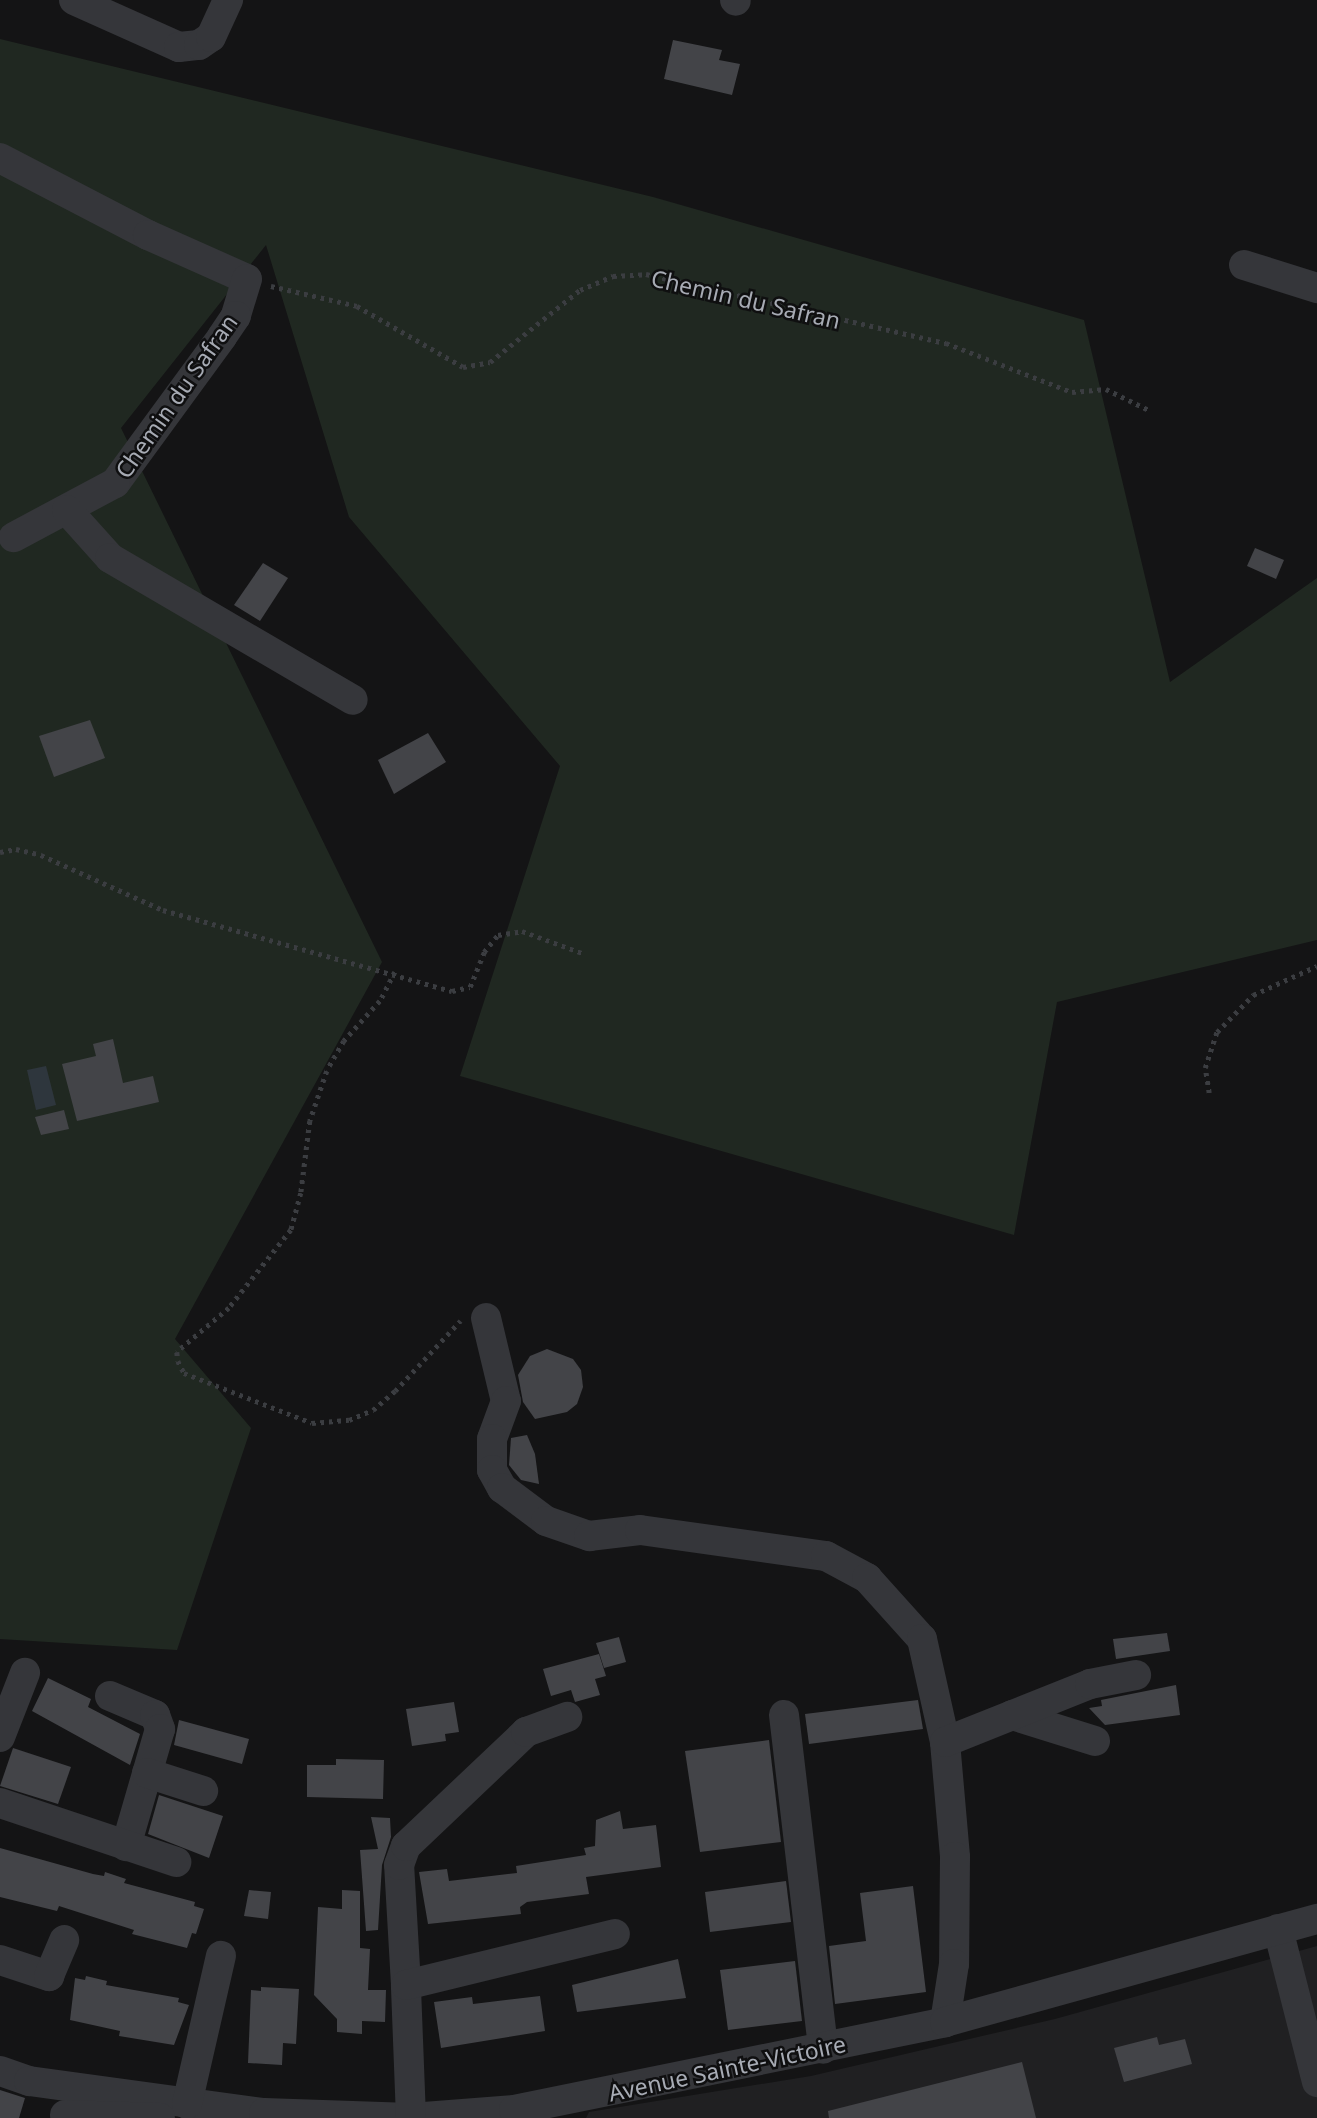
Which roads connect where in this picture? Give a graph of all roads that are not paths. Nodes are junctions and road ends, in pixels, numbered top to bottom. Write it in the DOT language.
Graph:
graph roads {
  1 [pos="74,0"];
  2 [pos="228,0"];
  3 [pos="0,158"];
  4 [pos="1244,265"];
  5 [pos="1317,288"];
  6 [pos="67,510"];
  7 [pos="14,537"];
  8 [pos="353,700"];
  9 [pos="486,1318"];
  10 [pos="24,1673"];
  11 [pos="1136,1675"];
  12 [pos="110,1696"];
  13 [pos="5,1701"];
  14 [pos="784,1715"];
  15 [pos="1012,1715"];
  16 [pos="567,1717"];
  17 [pos="0,1737"];
  18 [pos="1095,1741"];
  19 [pos="945,1742"];
  20 [pos="147,1773"];
  21 [pos="203,1791"];
  22 [pos="0,1803"];
  23 [pos="126,1846"];
  24 [pos="176,1863"];
  25 [pos="1317,1919"];
  26 [pos="1278,1929"];
  27 [pos="615,1934"];
  28 [pos="64,1940"];
  29 [pos="221,1956"];
  30 [pos="0,1960"];
  31 [pos="406,1985"];
  32 [pos="945,2022"];
  33 [pos="823,2049"];
  34 [pos="0,2071"];
  35 [pos="1317,2082"];
  36 [pos="67,2086"];
  37 [pos="187,2104"];
  38 [pos="552,2112"];
  39 [pos="516,2114"];
  40 [pos="65,2117"];
  41 [pos="160,2118"];
  42 [pos="411,2118"];
  1 -- 2 [label="street"];
  3 -- 6 [label="street, Chemin du Safran"];
  4 -- 5 [label="street"];
  6 -- 7 [label="street, Chemin du Safran"];
  6 -- 8 [label="street"];
  9 -- 19 [label="street"];
  10 -- 13 [label="street"];
  11 -- 15 [label="street"];
  12 -- 20 [label="street"];
  13 -- 17 [label="street"];
  14 -- 33 [label="street"];
  15 -- 18 [label="street"];
  15 -- 19 [label="street"];
  16 -- 31 [label="street"];
  19 -- 32 [label="street"];
  20 -- 21 [label="street"];
  20 -- 23 [label="street"];
  22 -- 23 [label="street"];
  23 -- 24 [label="street"];
  25 -- 26 [label="street, Avenue Sainte-Victoire"];
  26 -- 32 [label="street, Avenue Sainte-Victoire"];
  26 -- 35 [label="street"];
  27 -- 31 [label="street"];
  28 -- 30 [label="street"];
  29 -- 37 [label="street"];
  31 -- 42 [label="street"];
  32 -- 33 [label="street, Avenue Sainte-Victoire"];
  33 -- 38 [label="street, Avenue Sainte-Victoire"];
  34 -- 36 [label="street, Avenue Sainte-Victoire"];
  36 -- 37 [label="street, Avenue Sainte-Victoire"];
  36 -- 40 [label="street"];
  37 -- 42 [label="street, Avenue Sainte-Victoire"];
  38 -- 39 [label="street, Avenue Sainte-Victoire"];
  39 -- 42 [label="street, Avenue Sainte-Victoire"];
  40 -- 41 [label="street"];
}
